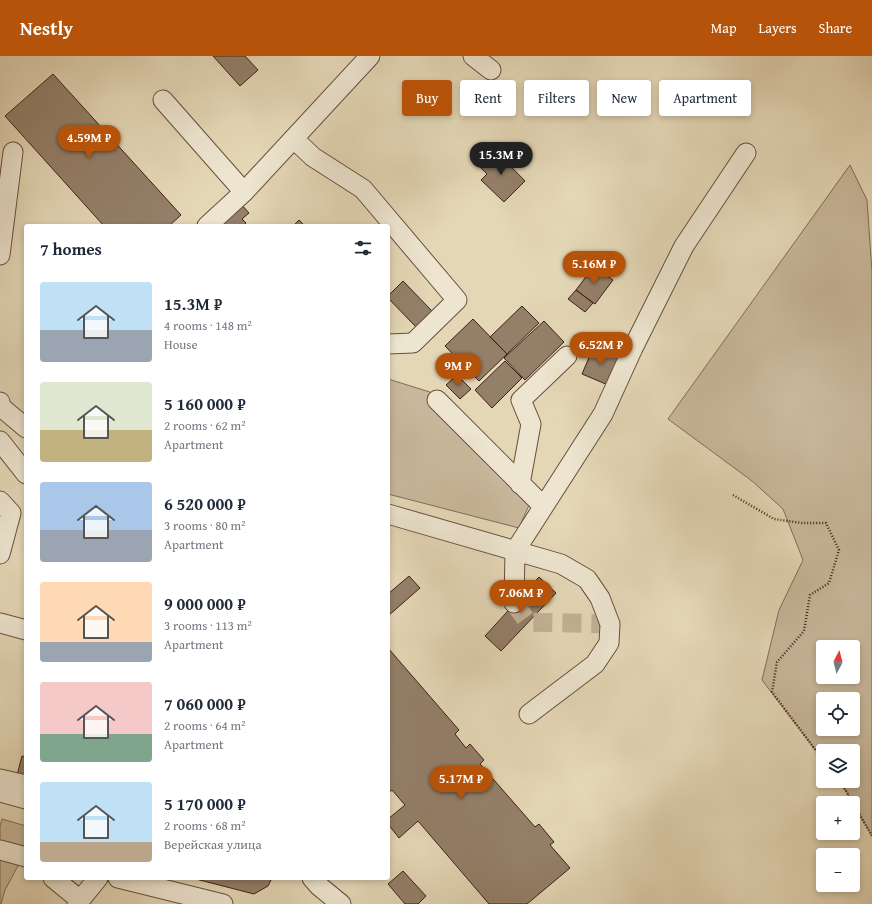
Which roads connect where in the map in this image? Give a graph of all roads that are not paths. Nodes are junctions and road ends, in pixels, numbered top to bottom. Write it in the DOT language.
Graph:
graph roads {
  1 [pos="370,56"];
  2 [pos="473,56"];
  3 [pos="491,70"];
  4 [pos="163,100"];
  5 [pos="294,139"];
  6 [pos="13,152"];
  7 [pos="746,153"];
  8 [pos="244,192"];
  9 [pos="209,224"];
  10 [pos="0,255"];
  11 [pos="390,344"];
  12 [pos="567,356"];
  13 [pos="437,400"];
  14 [pos="0,402"];
  15 [pos="24,426"];
  16 [pos="0,441"];
  17 [pos="23,464"];
  18 [pos="520,484"];
  19 [pos="0,501"];
  20 [pos="544,506"];
  21 [pos="390,515"];
  22 [pos="515,550"];
  23 [pos="0,554"];
  24 [pos="514,603"];
  25 [pos="0,612"];
  26 [pos="24,618"];
  27 [pos="0,623"];
  28 [pos="24,629"];
  29 [pos="529,714"];
  30 [pos="0,779"];
  31 [pos="24,785"];
  32 [pos="0,792"];
  33 [pos="24,798"];
  34 [pos="0,850"];
  35 [pos="24,856"];
  36 [pos="55,880"];
  37 [pos="96,880"];
  38 [pos="126,880"];
  39 [pos="314,880"];
  40 [pos="78,902"];
  41 [pos="338,903"];
  42 [pos="223,904"];
  1 -- 5 [label="street"];
  2 -- 3 [label="street"];
  4 -- 8 [label="street"];
  5 -- 8 [label="street"];
  5 -- 11 [label="street"];
  6 -- 10 [label="street"];
  7 -- 20 [label="street"];
  8 -- 9 [label="street"];
  12 -- 18 [label="street"];
  13 -- 18 [label="street"];
  14 -- 15 [label="street"];
  16 -- 17 [label="street"];
  18 -- 20 [label="street"];
  19 -- 23 [label="street"];
  20 -- 22 [label="street"];
  21 -- 22 [label="street"];
  22 -- 24 [label="street"];
  22 -- 29 [label="street"];
  25 -- 26 [label="street"];
  27 -- 28 [label="street"];
  30 -- 31 [label="street"];
  32 -- 33 [label="street"];
  34 -- 35 [label="street"];
  36 -- 40 [label="street"];
  37 -- 40 [label="street"];
  38 -- 42 [label="street"];
  39 -- 41 [label="street"];
}
